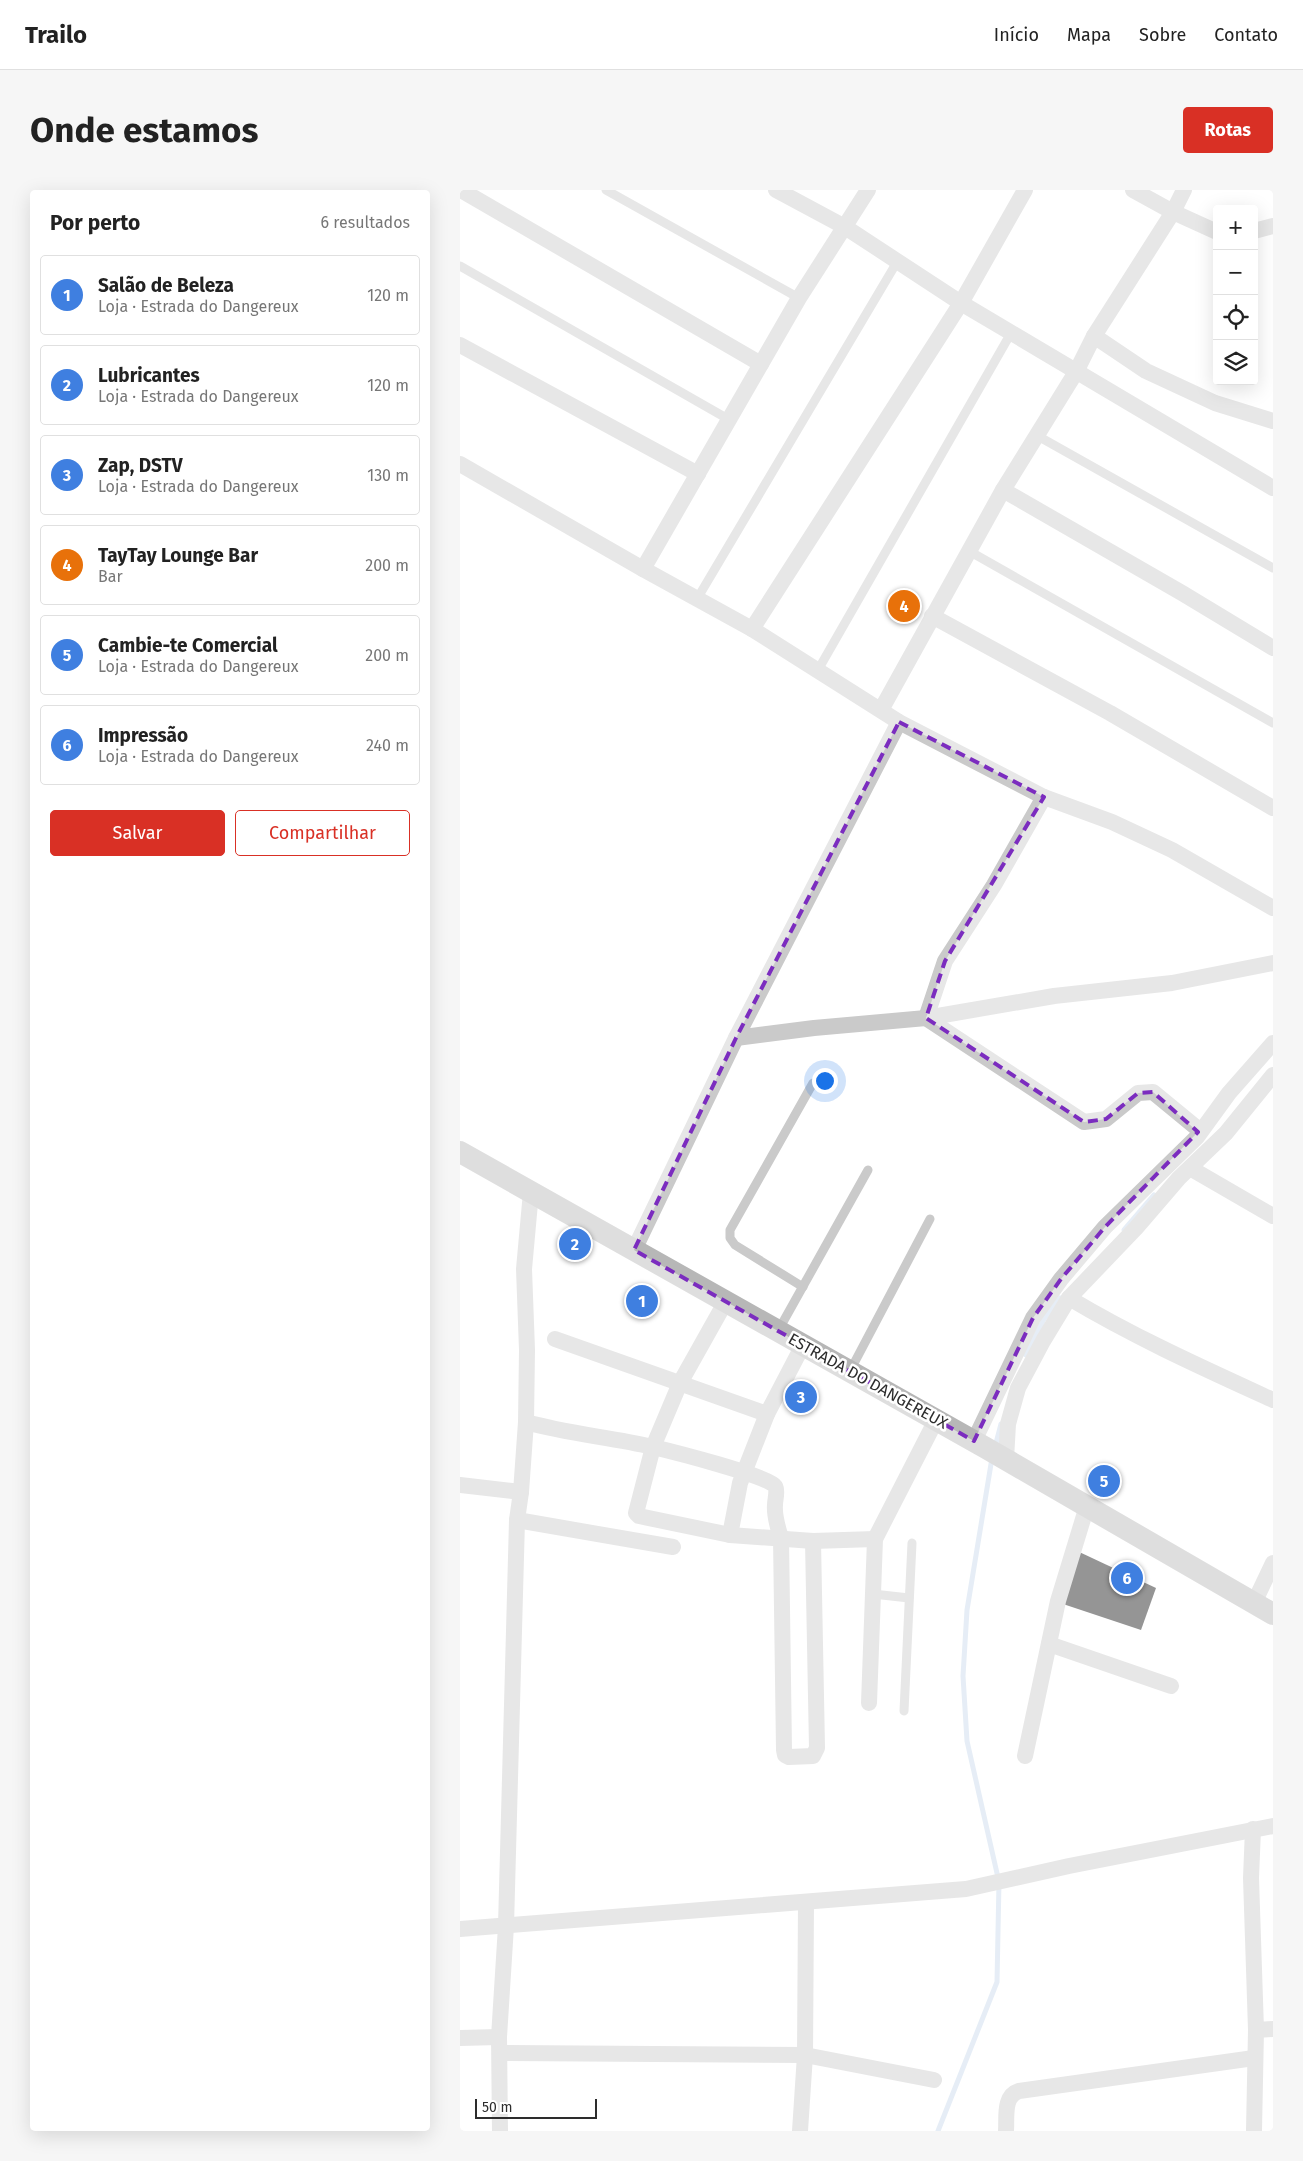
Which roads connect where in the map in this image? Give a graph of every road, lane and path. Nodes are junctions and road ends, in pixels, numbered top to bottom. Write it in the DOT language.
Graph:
graph roads {
  1 [pos="461,190"];
  2 [pos="606,190"];
  3 [pos="776,190"];
  4 [pos="868,190"];
  5 [pos="1025,190"];
  6 [pos="1133,190"];
  7 [pos="1184,190"];
  8 [pos="1173,212"];
  9 [pos="1273,226"];
  10 [pos="845,227"];
  11 [pos="1213,230"];
  12 [pos="1258,230"];
  13 [pos="897,262"];
  14 [pos="460,266"];
  15 [pos="799,298"];
  16 [pos="961,303"];
  17 [pos="1011,333"];
  18 [pos="1094,336"];
  19 [pos="460,345"];
  20 [pos="761,364"];
  21 [pos="1076,372"];
  22 [pos="728,419"];
  23 [pos="1273,421"];
  24 [pos="1036,435"];
  25 [pos="460,464"];
  26 [pos="698,474"];
  27 [pos="1273,488"];
  28 [pos="1003,490"];
  29 [pos="969,551"];
  30 [pos="1273,568"];
  31 [pos="643,569"];
  32 [pos="697,599"];
  33 [pos="932,616"];
  34 [pos="752,629"];
  35 [pos="1273,648"];
  36 [pos="818,670"];
  37 [pos="881,710"];
  38 [pos="899,722"];
  39 [pos="1273,723"];
  40 [pos="1044,797"];
  41 [pos="1273,808"];
  42 [pos="1273,908"];
  43 [pos="1273,963"];
  44 [pos="926,1018"];
  45 [pos="736,1038"];
  46 [pos="1273,1043"];
  47 [pos="1273,1075"];
  48 [pos="813,1083"];
  49 [pos="1198,1132"];
  50 [pos="460,1152"];
  51 [pos="1190,1168"];
  52 [pos="868,1170"];
  53 [pos="531,1192"];
  54 [pos="1273,1216"];
  55 [pos="930,1219"];
  56 [pos="634,1250"];
  57 [pos="803,1287"];
  58 [pos="1068,1298"];
  59 [pos="726,1301"];
  60 [pos="778,1331"];
  61 [pos="555,1339"];
  62 [pos="803,1345"];
  63 [pos="850,1371"];
  64 [pos="680,1383"];
  65 [pos="1273,1400"];
  66 [pos="767,1414"];
  67 [pos="936,1420"];
  68 [pos="526,1422"];
  69 [pos="653,1447"];
  70 [pos="992,1452"];
  71 [pos="746,1472"];
  72 [pos="460,1485"];
  73 [pos="522,1492"];
  74 [pos="1088,1506"];
  75 [pos="517,1520"];
  76 [pos="730,1535"];
  77 [pos="781,1538"];
  78 [pos="875,1539"];
  79 [pos="813,1541"];
  80 [pos="912,1543"];
  81 [pos="673,1547"];
  82 [pos="1273,1563"];
  83 [pos="873,1594"];
  84 [pos="910,1598"];
  85 [pos="1254,1603"];
  86 [pos="1273,1614"];
  87 [pos="1049,1644"];
  88 [pos="1171,1686"];
  89 [pos="869,1703"];
  90 [pos="904,1711"];
  91 [pos="1025,1756"];
  92 [pos="1273,1826"];
  93 [pos="1253,1829"];
  94 [pos="806,1903"];
  95 [pos="506,1926"];
  96 [pos="460,1930"];
  97 [pos="1273,2029"];
  98 [pos="1256,2030"];
  99 [pos="460,2038"];
  100 [pos="500,2045"];
  101 [pos="805,2055"];
  102 [pos="1254,2058"];
  103 [pos="934,2080"];
  104 [pos="500,2131"];
  105 [pos="800,2131"];
  106 [pos="1006,2131"];
  107 [pos="1254,2131"];
  1 -- 20 [label="street"];
  2 -- 15 [label="lane"];
  3 -- 10 [label="street"];
  4 -- 10 [label="street"];
  5 -- 16 [label="street"];
  6 -- 8 [label="street"];
  7 -- 8 [label="street"];
  8 -- 11 [label="street"];
  8 -- 18 [label="street"];
  9 -- 12 [label="street"];
  10 -- 13 [label="street"];
  10 -- 15 [label="street"];
  13 -- 16 [label="street"];
  13 -- 32 [label="lane"];
  14 -- 22 [label="lane"];
  15 -- 20 [label="street"];
  16 -- 17 [label="street"];
  16 -- 34 [label="street"];
  17 -- 21 [label="street"];
  17 -- 36 [label="lane"];
  18 -- 21 [label="street"];
  18 -- 23 [label="street"];
  19 -- 26 [label="street"];
  20 -- 22 [label="street"];
  21 -- 24 [label="street"];
  21 -- 27 [label="street"];
  22 -- 26 [label="street"];
  24 -- 28 [label="street"];
  24 -- 30 [label="lane"];
  25 -- 31 [label="street"];
  26 -- 31 [label="street"];
  28 -- 29 [label="street"];
  28 -- 35 [label="street"];
  29 -- 33 [label="street"];
  29 -- 39 [label="lane"];
  31 -- 32 [label="street"];
  32 -- 34 [label="street"];
  33 -- 37 [label="street"];
  33 -- 41 [label="street"];
  34 -- 36 [label="street"];
  36 -- 37 [label="street"];
  37 -- 38 [label="street"];
  38 -- 40 [label="street"];
  38 -- 45 [label="street"];
  40 -- 42 [label="street"];
  40 -- 44 [label="street"];
  43 -- 44 [label="street"];
  44 -- 45 [label="street"];
  44 -- 49 [label="street"];
  45 -- 56 [label="street"];
  46 -- 49 [label="street"];
  47 -- 51 [label="street"];
  48 -- 57 [label="lane"];
  49 -- 70 [label="street"];
  50 -- 53 [label="main road, ESTRADA DO DANGEREUX"];
  51 -- 54 [label="street"];
  51 -- 58 [label="street"];
  52 -- 57 [label="lane"];
  53 -- 56 [label="main road, ESTRADA DO DANGEREUX"];
  53 -- 68 [label="street"];
  55 -- 63 [label="lane"];
  56 -- 59 [label="main road, ESTRADA DO DANGEREUX"];
  57 -- 60 [label="lane"];
  58 -- 65 [label="street"];
  58 -- 70 [label="street"];
  59 -- 60 [label="main road, ESTRADA DO DANGEREUX"];
  59 -- 64 [label="street"];
  60 -- 62 [label="main road, ESTRADA DO DANGEREUX"];
  61 -- 64 [label="street"];
  62 -- 63 [label="main road, ESTRADA DO DANGEREUX"];
  62 -- 66 [label="street"];
  63 -- 67 [label="main road, ESTRADA DO DANGEREUX"];
  64 -- 66 [label="street"];
  64 -- 69 [label="street"];
  66 -- 71 [label="street"];
  67 -- 70 [label="main road, ESTRADA DO DANGEREUX"];
  67 -- 78 [label="street"];
  68 -- 69 [label="street"];
  68 -- 73 [label="street"];
  69 -- 71 [label="street"];
  69 -- 76 [label="street"];
  70 -- 74 [label="main road, ESTRADA DO DANGEREUX"];
  71 -- 76 [label="street"];
  71 -- 77 [label="street"];
  72 -- 73 [label="street"];
  73 -- 75 [label="street"];
  74 -- 85 [label="main road, ESTRADA DO DANGEREUX"];
  74 -- 87 [label="street"];
  75 -- 81 [label="street"];
  75 -- 95 [label="street"];
  76 -- 77 [label="street"];
  77 -- 79 [label="street"];
  77 -- 79 [label="street"];
  78 -- 79 [label="street"];
  78 -- 83 [label="street"];
  80 -- 84 [label="lane"];
  82 -- 85 [label="street"];
  83 -- 84 [label="lane"];
  83 -- 89 [label="street"];
  84 -- 90 [label="lane"];
  85 -- 86 [label="main road, ESTRADA DO DANGEREUX"];
  87 -- 88 [label="street"];
  87 -- 91 [label="street"];
  92 -- 93 [label="street"];
  93 -- 94 [label="street"];
  93 -- 98 [label="street"];
  94 -- 95 [label="street"];
  94 -- 101 [label="street"];
  95 -- 96 [label="street"];
  95 -- 100 [label="street"];
  97 -- 98 [label="street"];
  98 -- 102 [label="street"];
  99 -- 100 [label="street"];
  100 -- 101 [label="street"];
  100 -- 104 [label="street"];
  101 -- 103 [label="street"];
  101 -- 105 [label="street"];
  102 -- 106 [label="street"];
  102 -- 107 [label="street"];
}
